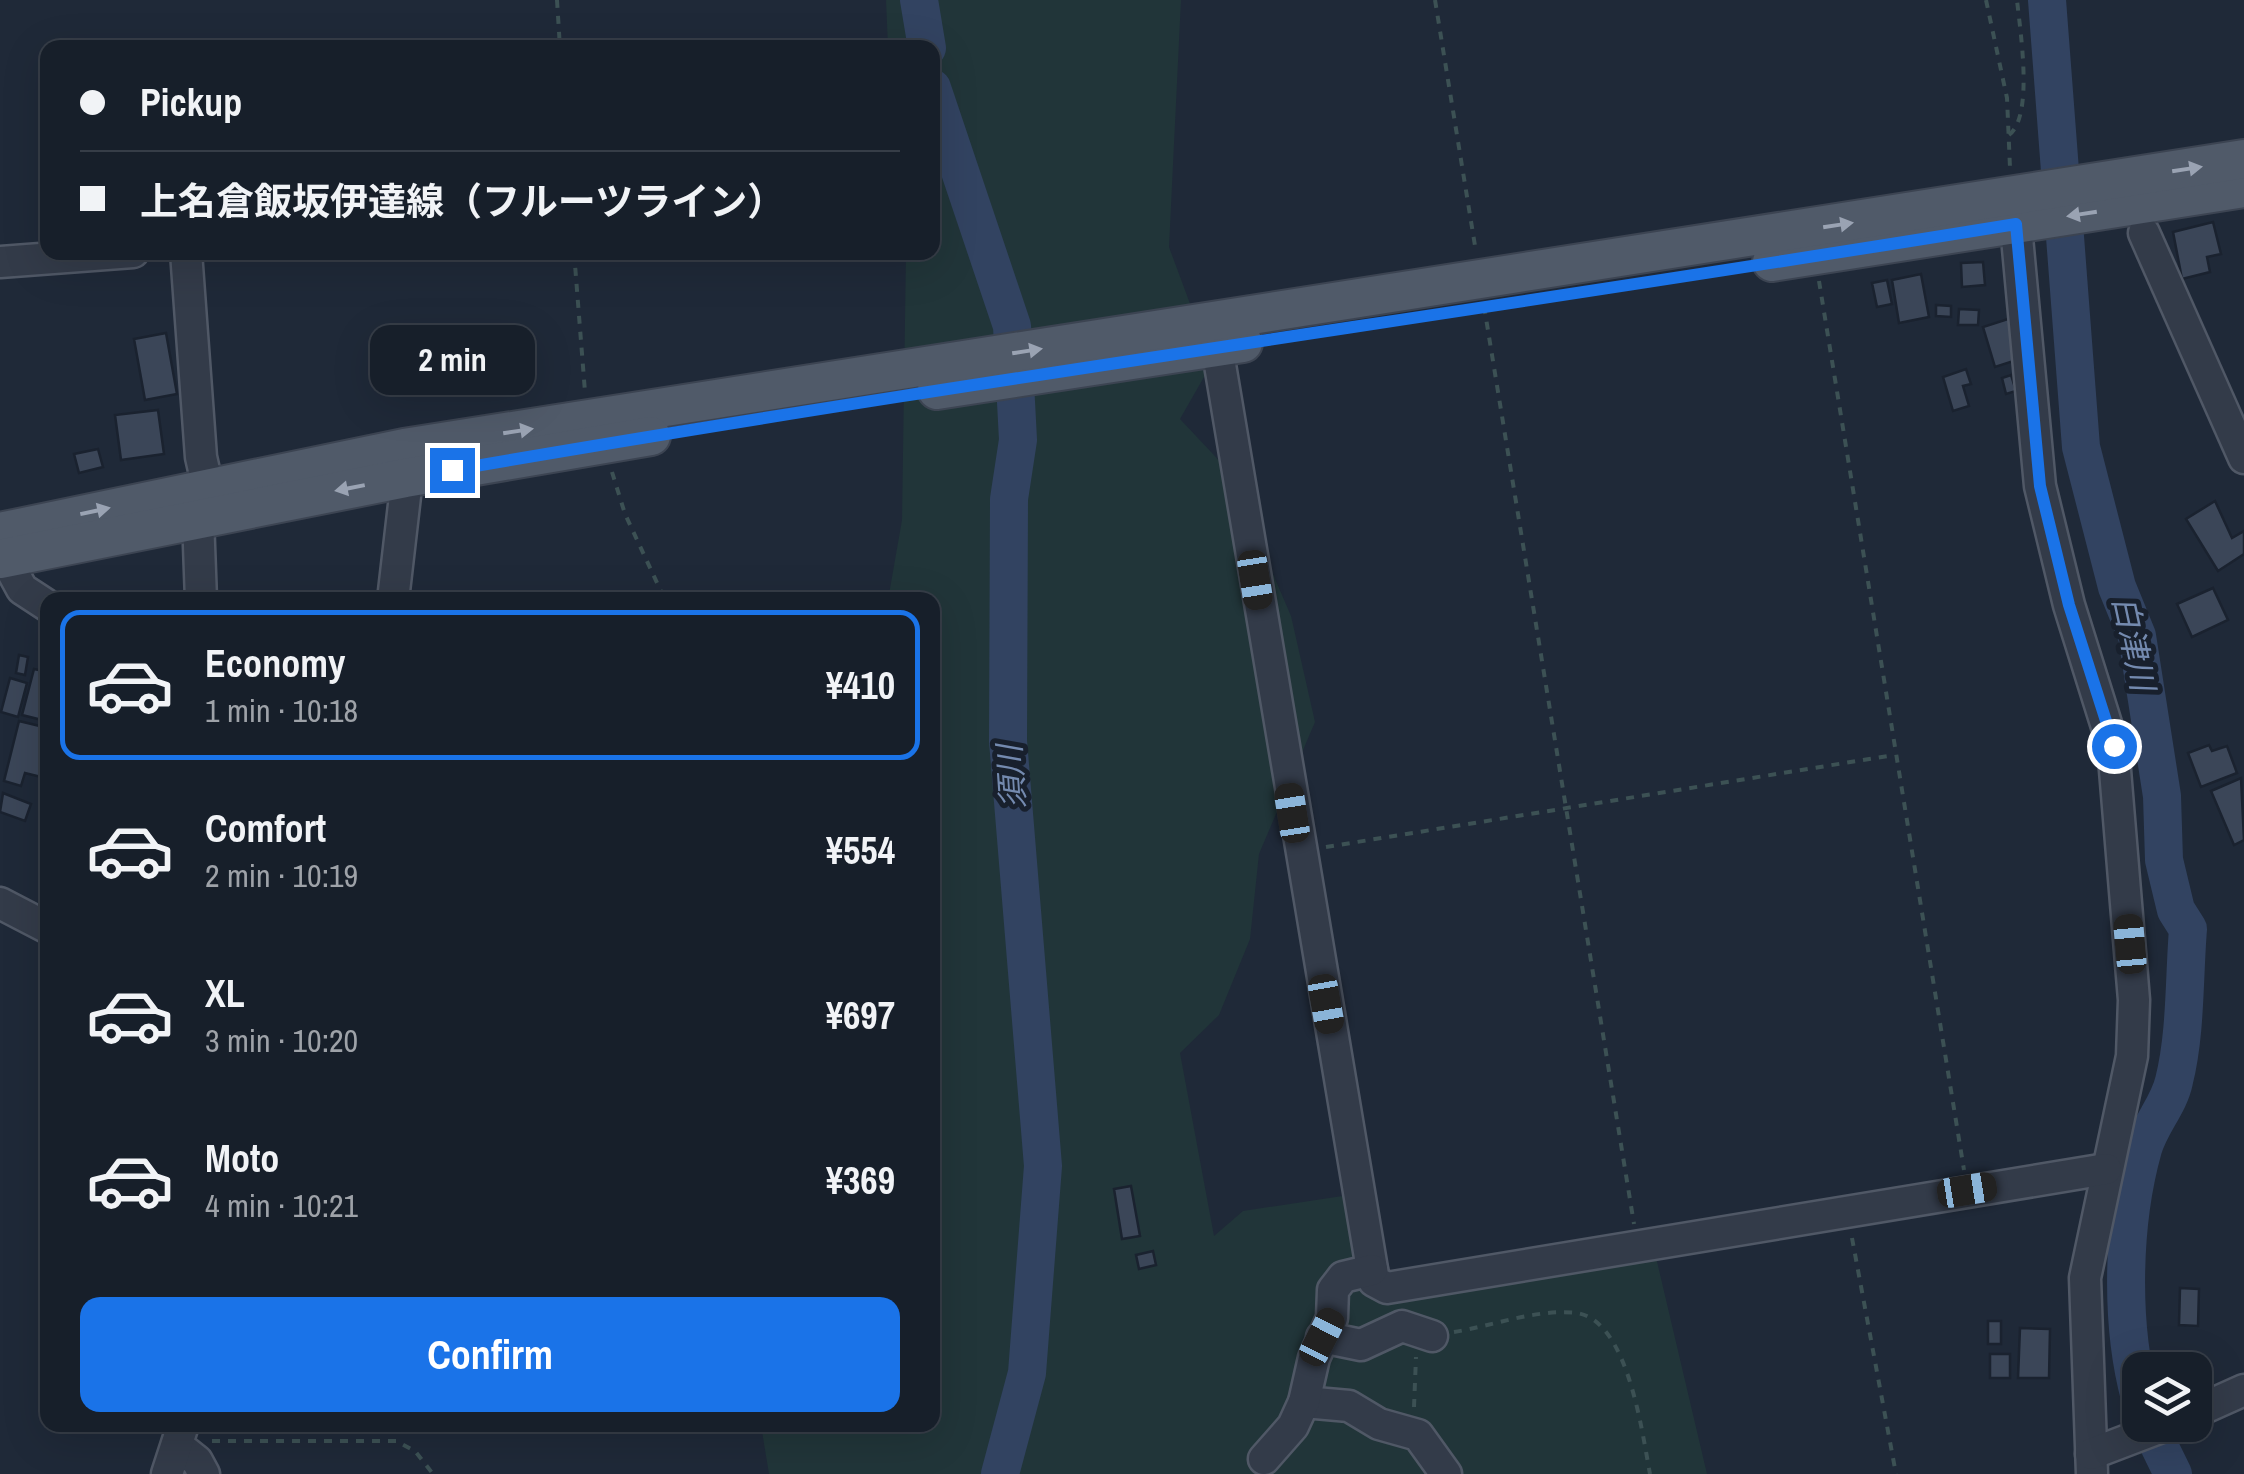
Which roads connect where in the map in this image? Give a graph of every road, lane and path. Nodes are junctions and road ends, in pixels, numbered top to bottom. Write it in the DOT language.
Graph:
graph roads {
  1 [pos="557,0"];
  2 [pos="1435,0"];
  3 [pos="1986,0"];
  4 [pos="2017,0"];
  5 [pos="560,40"];
  6 [pos="2009,135"];
  7 [pos="2244,159"];
  8 [pos="2244,188"];
  9 [pos="2136,206"];
  10 [pos="2021,209"];
  11 [pos="1815,255"];
  12 [pos="40,259"];
  13 [pos="187,260"];
  14 [pos="575,260"];
  15 [pos="0,262"];
  16 [pos="1482,293"];
  17 [pos="1218,348"];
  18 [pos="1087,356"];
  19 [pos="596,432"];
  20 [pos="2244,458"];
  21 [pos="404,463"];
  22 [pos="204,503"];
  23 [pos="2,550"];
  24 [pos="201,592"];
  25 [pos="394,592"];
  26 [pos="661,592"];
  27 [pos="40,601"];
  28 [pos="1894,756"];
  29 [pos="1566,808"];
  30 [pos="1299,852"];
  31 [pos="0,903"];
  32 [pos="40,924"];
  33 [pos="2106,1169"];
  34 [pos="1967,1190"];
  35 [pos="1847,1212"];
  36 [pos="1637,1244"];
  37 [pos="1372,1270"];
  38 [pos="1432,1336"];
  39 [pos="1322,1337"];
  40 [pos="2244,1390"];
  41 [pos="1304,1402"];
  42 [pos="2212,1404"];
  43 [pos="180,1436"];
  44 [pos="1418,1436"];
  45 [pos="2135,1442"];
  46 [pos="1264,1458"];
  47 [pos="2088,1468"];
  48 [pos="167,1474"];
  49 [pos="204,1474"];
  50 [pos="433,1474"];
  51 [pos="1446,1474"];
  52 [pos="1650,1474"];
  53 [pos="1896,1474"];
  1 -- 5 [label="path"];
  2 -- 16 [label="path"];
  3 -- 6 [label="path"];
  4 -- 6 [label="path"];
  6 -- 10 [label="path"];
  9 -- 7 [label="main road, one-way"];
  8 -- 9 [label="main road"];
  9 -- 10 [label="main road"];
  9 -- 20 [label="street"];
  10 -- 11 [label="main road"];
  16 -- 10 [label="main road, one-way"];
  10 -- 33 [label="street"];
  11 -- 16 [label="main road"];
  11 -- 28 [label="path"];
  12 -- 15 [label="street"];
  13 -- 22 [label="street"];
  14 -- 19 [label="path"];
  16 -- 17 [label="main road"];
  16 -- 18 [label="main road"];
  16 -- 29 [label="path"];
  17 -- 18 [label="main road"];
  17 -- 30 [label="street"];
  18 -- 19 [label="main road"];
  19 -- 21 [label="main road"];
  19 -- 26 [label="path"];
  21 -- 22 [label="main road"];
  21 -- 25 [label="street"];
  22 -- 23 [label="main road"];
  22 -- 24 [label="street"];
  23 -- 27 [label="street"];
  28 -- 29 [label="path"];
  28 -- 34 [label="path"];
  29 -- 30 [label="path"];
  29 -- 36 [label="path"];
  30 -- 37 [label="street"];
  31 -- 32 [label="street"];
  33 -- 34 [label="street"];
  33 -- 47 [label="street"];
  34 -- 35 [label="street"];
  35 -- 36 [label="street"];
  35 -- 53 [label="path"];
  36 -- 37 [label="street"];
  37 -- 39 [label="street"];
  38 -- 39 [label="street"];
  38 -- 44 [label="path"];
  38 -- 52 [label="path"];
  39 -- 41 [label="street"];
  40 -- 42 [label="street"];
  41 -- 44 [label="street"];
  41 -- 46 [label="street"];
  43 -- 48 [label="street"];
  43 -- 49 [label="street"];
  43 -- 50 [label="path"];
  44 -- 51 [label="street"];
  45 -- 47 [label="street"];
}
